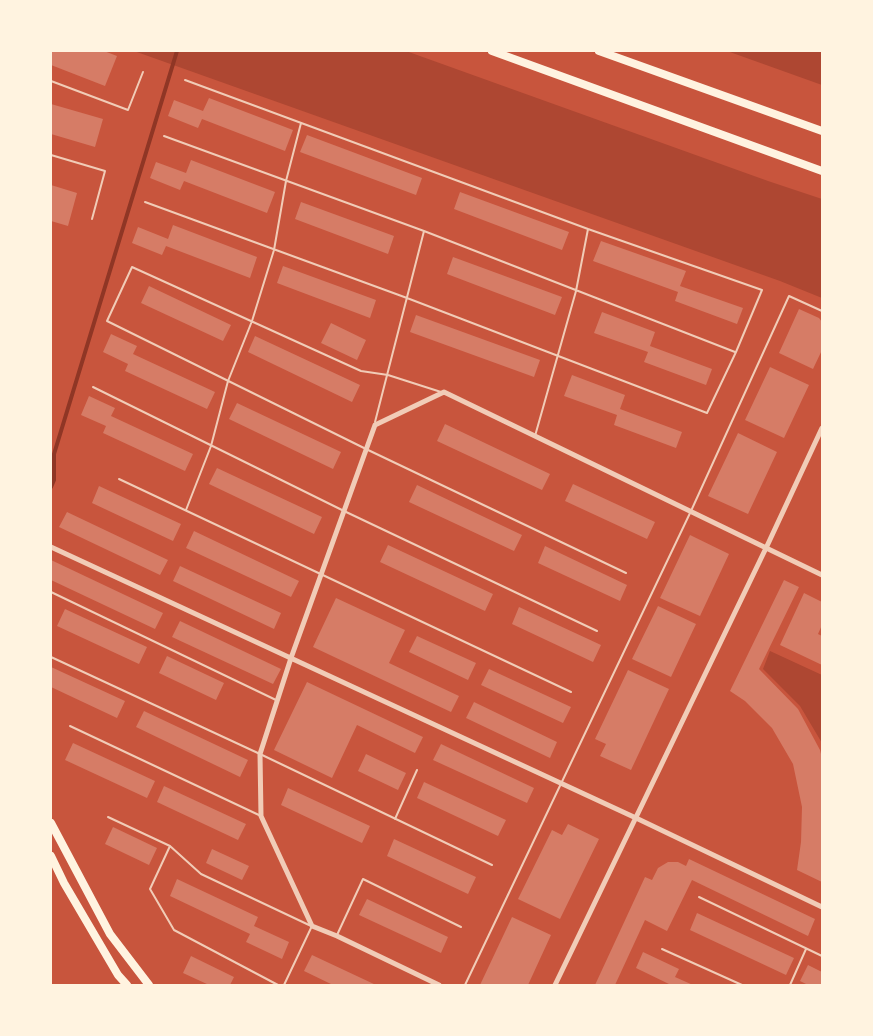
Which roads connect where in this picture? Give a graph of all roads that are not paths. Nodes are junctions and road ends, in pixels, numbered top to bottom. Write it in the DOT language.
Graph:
graph roads {
  1 [pos="492,51"];
  2 [pos="598,51"];
  3 [pos="142,72"];
  4 [pos="185,80"];
  5 [pos="51,81"];
  6 [pos="301,123"];
  7 [pos="822,131"];
  8 [pos="164,136"];
  9 [pos="51,155"];
  10 [pos="822,171"];
  11 [pos="286,181"];
  12 [pos="145,202"];
  13 [pos="92,219"];
  14 [pos="588,229"];
  15 [pos="424,231"];
  16 [pos="274,250"];
  17 [pos="576,291"];
  18 [pos="407,298"];
  19 [pos="822,311"];
  20 [pos="252,321"];
  21 [pos="736,352"];
  22 [pos="559,356"];
  23 [pos="388,375"];
  24 [pos="228,381"];
  25 [pos="93,387"];
  26 [pos="444,392"];
  27 [pos="375,425"];
  28 [pos="822,428"];
  29 [pos="535,436"];
  30 [pos="211,446"];
  31 [pos="366,449"];
  32 [pos="119,479"];
  33 [pos="186,510"];
  34 [pos="344,511"];
  35 [pos="691,511"];
  36 [pos="51,546"];
  37 [pos="766,548"];
  38 [pos="626,573"];
  39 [pos="321,574"];
  40 [pos="822,575"];
  41 [pos="51,592"];
  42 [pos="597,631"];
  43 [pos="51,657"];
  44 [pos="291,658"];
  45 [pos="571,692"];
  46 [pos="277,700"];
  47 [pos="70,726"];
  48 [pos="260,754"];
  49 [pos="417,770"];
  50 [pos="561,784"];
  51 [pos="261,816"];
  52 [pos="108,817"];
  53 [pos="636,818"];
  54 [pos="395,819"];
  55 [pos="51,823"];
  56 [pos="170,846"];
  57 [pos="51,856"];
  58 [pos="492,865"];
  59 [pos="699,897"];
  60 [pos="822,907"];
  61 [pos="312,926"];
  62 [pos="461,927"];
  63 [pos="337,936"];
  64 [pos="662,949"];
  65 [pos="806,949"];
  66 [pos="822,956"];
  67 [pos="127,985"];
  68 [pos="149,985"];
  69 [pos="278,985"];
  70 [pos="284,985"];
  71 [pos="439,985"];
  72 [pos="465,985"];
  73 [pos="555,985"];
  74 [pos="742,985"];
  75 [pos="790,985"];
  1 -- 10 [label="main road"];
  2 -- 7 [label="main road"];
  3 -- 5 [label="lane"];
  4 -- 6 [label="lane"];
  6 -- 11 [label="lane"];
  6 -- 14 [label="lane"];
  8 -- 11 [label="lane"];
  9 -- 13 [label="lane"];
  11 -- 15 [label="lane"];
  11 -- 16 [label="lane"];
  12 -- 16 [label="lane"];
  14 -- 17 [label="lane"];
  14 -- 21 [label="lane"];
  15 -- 17 [label="lane"];
  15 -- 18 [label="lane"];
  16 -- 18 [label="lane"];
  16 -- 20 [label="lane"];
  17 -- 21 [label="lane"];
  17 -- 22 [label="lane"];
  18 -- 22 [label="lane"];
  18 -- 23 [label="lane"];
  19 -- 35 [label="lane"];
  20 -- 23 [label="lane"];
  20 -- 24 [label="lane"];
  20 -- 24 [label="lane"];
  21 -- 22 [label="lane"];
  22 -- 29 [label="lane"];
  23 -- 26 [label="lane"];
  23 -- 27 [label="lane"];
  24 -- 30 [label="lane"];
  24 -- 31 [label="lane"];
  25 -- 30 [label="lane"];
  26 -- 27 [label="street"];
  26 -- 29 [label="street"];
  27 -- 31 [label="street"];
  28 -- 37 [label="street"];
  29 -- 35 [label="street"];
  30 -- 33 [label="lane"];
  30 -- 34 [label="lane"];
  31 -- 34 [label="street"];
  31 -- 38 [label="lane"];
  32 -- 33 [label="lane"];
  33 -- 39 [label="lane"];
  34 -- 39 [label="street"];
  34 -- 42 [label="lane"];
  35 -- 37 [label="street"];
  35 -- 50 [label="lane"];
  36 -- 44 [label="street"];
  37 -- 40 [label="street"];
  37 -- 53 [label="street"];
  39 -- 44 [label="street"];
  39 -- 45 [label="lane"];
  41 -- 46 [label="lane"];
  43 -- 48 [label="lane"];
  44 -- 46 [label="street"];
  44 -- 50 [label="street"];
  46 -- 48 [label="street"];
  47 -- 51 [label="lane"];
  48 -- 51 [label="street"];
  48 -- 54 [label="lane"];
  49 -- 54 [label="lane"];
  50 -- 53 [label="street"];
  50 -- 72 [label="lane"];
  51 -- 61 [label="street"];
  52 -- 56 [label="lane"];
  53 -- 60 [label="street"];
  53 -- 73 [label="street"];
  54 -- 58 [label="lane"];
  55 -- 68 [label="main road"];
  56 -- 61 [label="lane"];
  56 -- 69 [label="lane"];
  57 -- 67 [label="main road"];
  59 -- 65 [label="lane"];
  61 -- 63 [label="street"];
  61 -- 70 [label="lane"];
  62 -- 63 [label="lane"];
  63 -- 71 [label="street"];
  64 -- 74 [label="lane"];
  65 -- 66 [label="lane"];
  65 -- 75 [label="lane"];
}
